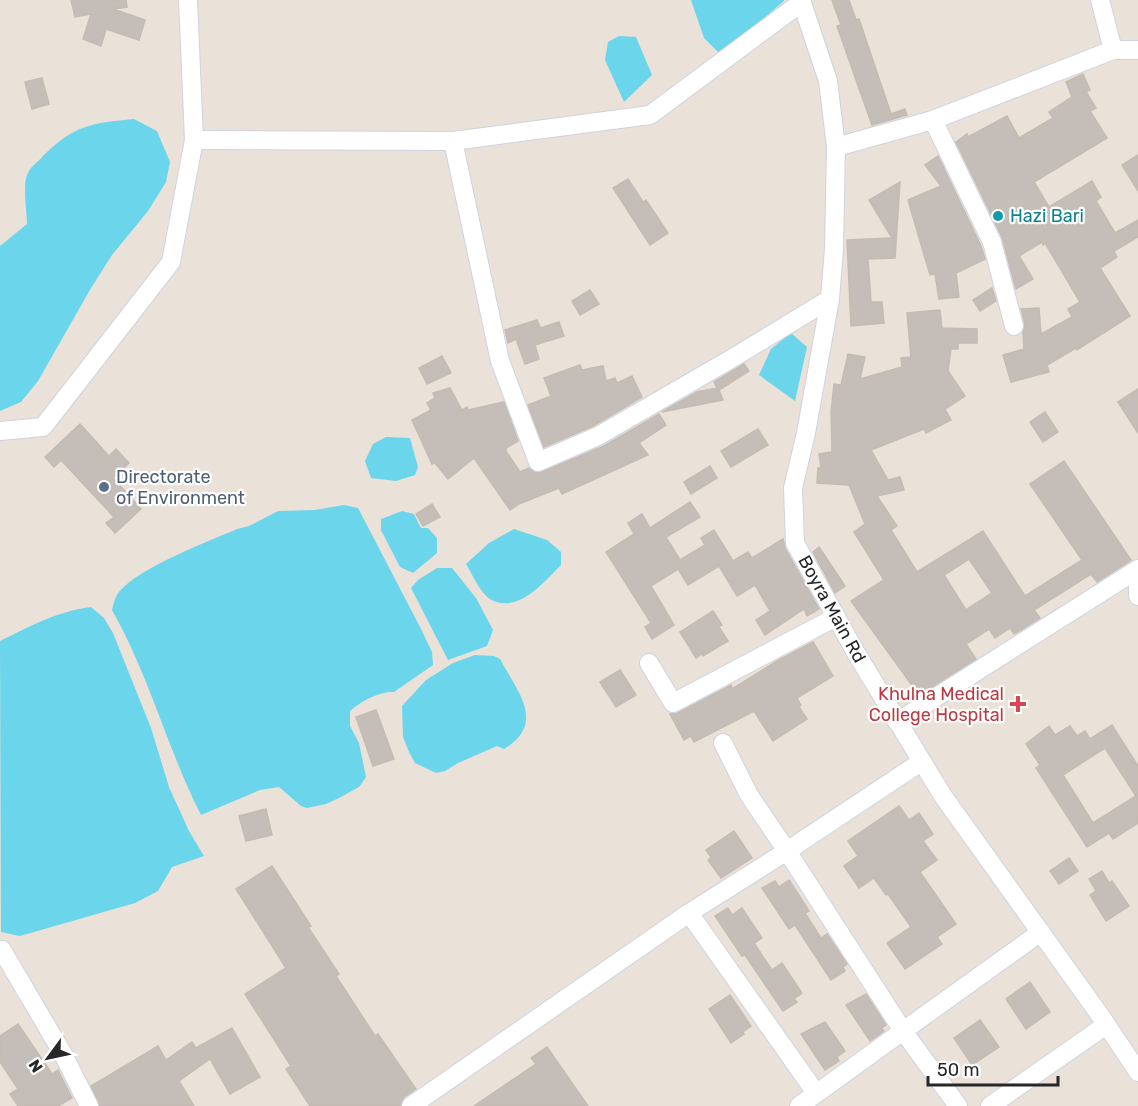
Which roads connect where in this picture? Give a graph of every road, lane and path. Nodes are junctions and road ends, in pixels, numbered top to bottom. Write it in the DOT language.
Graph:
graph roads {
  1 [pos="188,0"];
  2 [pos="1100,0"];
  3 [pos="801,1"];
  4 [pos="1113,50"];
  5 [pos="1138,50"];
  6 [pos="933,120"];
  7 [pos="194,140"];
  8 [pos="453,141"];
  9 [pos="836,147"];
  10 [pos="830,299"];
  11 [pos="1014,326"];
  12 [pos="0,431"];
  13 [pos="1138,569"];
  14 [pos="1138,581"];
  15 [pos="1138,596"];
  16 [pos="836,617"];
  17 [pos="649,663"];
  18 [pos="897,723"];
  19 [pos="723,742"];
  20 [pos="921,762"];
  21 [pos="787,851"];
  22 [pos="689,913"];
  23 [pos="1041,933"];
  24 [pos="0,950"];
  25 [pos="1106,1025"];
  26 [pos="903,1030"];
  27 [pos="1138,1072"];
  28 [pos="816,1093"];
  29 [pos="89,1106"];
  30 [pos="411,1106"];
  31 [pos="800,1106"];
  32 [pos="958,1106"];
  33 [pos="990,1106"];
  1 -- 7 [label="street"];
  2 -- 4 [label="street"];
  3 -- 8 [label="street"];
  3 -- 9 [label="street, Boyra Main Rd"];
  4 -- 5 [label="street"];
  4 -- 6 [label="street"];
  6 -- 9 [label="street"];
  6 -- 11 [label="street"];
  7 -- 8 [label="street"];
  7 -- 12 [label="street"];
  8 -- 10 [label="street"];
  9 -- 10 [label="street, Boyra Main Rd"];
  10 -- 16 [label="street, Boyra Main Rd"];
  13 -- 18 [label="street"];
  14 -- 15 [label="street"];
  16 -- 17 [label="street"];
  16 -- 18 [label="street, Boyra Main Rd"];
  18 -- 20 [label="street, Boyra Main Rd"];
  19 -- 21 [label="street"];
  20 -- 21 [label="street"];
  20 -- 23 [label="street, Boyra Main Rd"];
  21 -- 22 [label="street"];
  21 -- 26 [label="street"];
  22 -- 28 [label="street"];
  22 -- 30 [label="street"];
  23 -- 25 [label="street, Boyra Main Rd"];
  23 -- 26 [label="street"];
  24 -- 29 [label="street"];
  25 -- 27 [label="street, Boyra Main Rd"];
  25 -- 33 [label="street"];
  26 -- 28 [label="street"];
  26 -- 32 [label="street"];
  28 -- 31 [label="street"];
}
